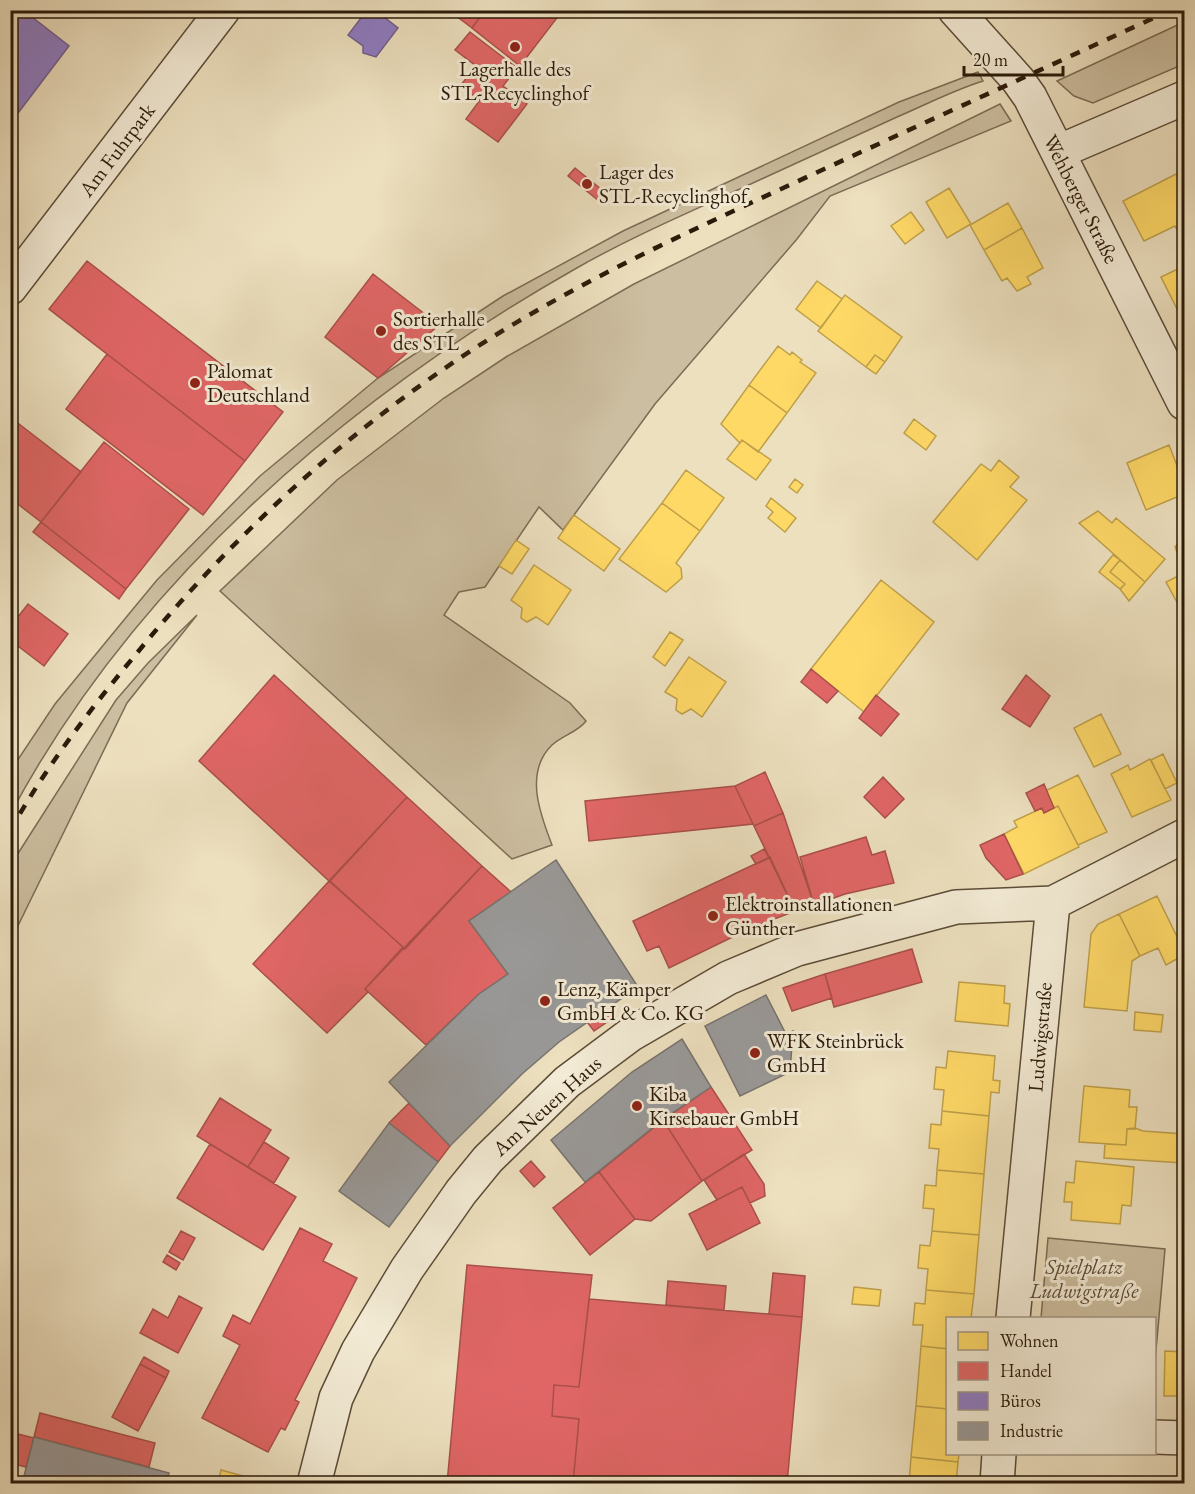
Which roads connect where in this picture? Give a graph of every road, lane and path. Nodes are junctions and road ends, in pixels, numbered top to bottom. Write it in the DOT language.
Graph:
graph roads {
  1 [pos="223,10"];
  2 [pos="956,10"];
  3 [pos="1185,98"];
  4 [pos="1058,152"];
  5 [pos="10,288"];
  6 [pos="1185,403"];
  7 [pos="1185,836"];
  8 [pos="1053,903"];
  9 [pos="1013,1317"];
  10 [pos="1156,1437"];
  11 [pos="1185,1438"];
  12 [pos="999,1455"];
  13 [pos="314,1484"];
  14 [pos="997,1484"];
  1 -- 5 [label="street, Am Fuhrpark"];
  2 -- 4 [label="street, Wehberger Straße"];
  3 -- 4 [label="street"];
  4 -- 6 [label="street, Wehberger Straße"];
  7 -- 8 [label="street"];
  8 -- 9 [label="street, Ludwigstraße"];
  8 -- 13 [label="street, Am Neuen Haus"];
  10 -- 11 [label="street"];
  12 -- 14 [label="street"];
}
